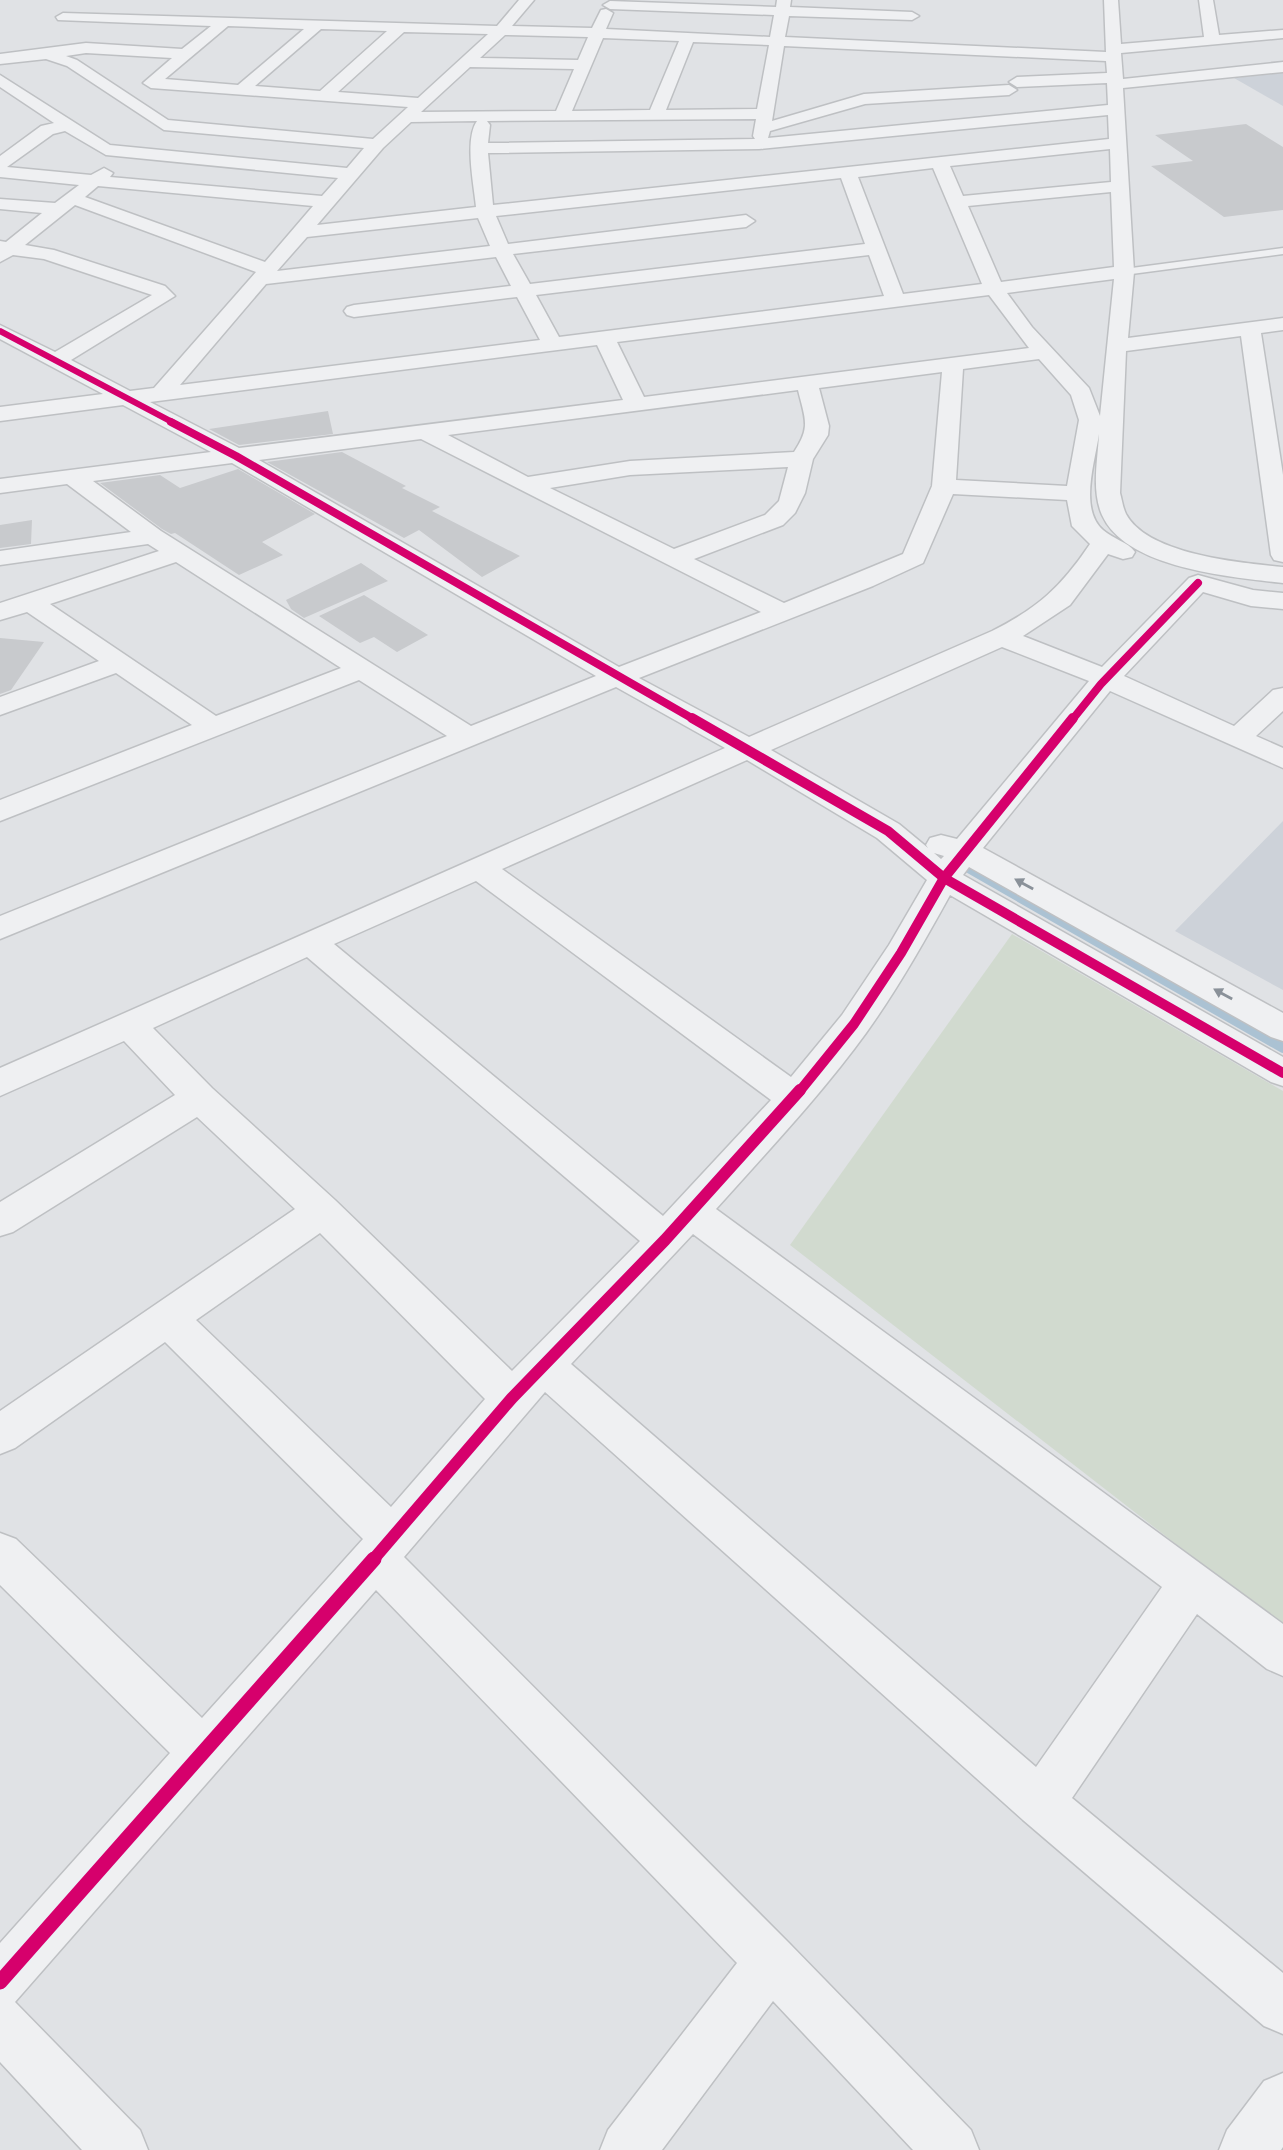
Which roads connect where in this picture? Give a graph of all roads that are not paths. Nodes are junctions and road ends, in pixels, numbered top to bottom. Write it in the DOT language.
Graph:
graph roads {
  1 [pos="61,0"];
  2 [pos="171,0"];
  3 [pos="527,0"];
  4 [pos="1111,0"];
  5 [pos="1206,0"];
  6 [pos="611,2"];
  7 [pos="678,4"];
  8 [pos="783,6"];
  9 [pos="913,8"];
  10 [pos="380,13"];
  11 [pos="63,17"];
  12 [pos="157,20"];
  13 [pos="224,22"];
  14 [pos="318,24"];
  15 [pos="364,26"];
  16 [pos="400,27"];
  17 [pos="501,30"];
  18 [pos="598,33"];
  19 [pos="1283,34"];
  20 [pos="688,37"];
  21 [pos="777,40"];
  22 [pos="1212,40"];
  23 [pos="891,45"];
  24 [pos="909,46"];
  25 [pos="76,48"];
  26 [pos="1114,53"];
  27 [pos="47,54"];
  28 [pos="184,54"];
  29 [pos="1026,54"];
  30 [pos="0,59"];
  31 [pos="466,62"];
  32 [pos="584,65"];
  33 [pos="1283,66"];
  34 [pos="1097,79"];
  35 [pos="0,80"];
  36 [pos="99,81"];
  37 [pos="1115,81"];
  38 [pos="138,82"];
  39 [pos="1013,86"];
  40 [pos="242,89"];
  41 [pos="456,93"];
  42 [pos="491,94"];
  43 [pos="324,96"];
  44 [pos="427,98"];
  45 [pos="864,99"];
  46 [pos="1116,109"];
  47 [pos="562,115"];
  48 [pos="656,115"];
  49 [pos="483,116"];
  50 [pos="405,117"];
  51 [pos="974,123"];
  52 [pos="68,125"];
  53 [pos="164,125"];
  54 [pos="1118,143"];
  55 [pos="376,144"];
  56 [pos="656,145"];
  57 [pos="479,148"];
  58 [pos="130,152"];
  59 [pos="939,161"];
  60 [pos="0,164"];
  61 [pos="755,168"];
  62 [pos="847,171"];
  63 [pos="0,172"];
  64 [pos="350,174"];
  65 [pos="666,179"];
  66 [pos="94,181"];
  67 [pos="1120,186"];
  68 [pos="326,202"];
  69 [pos="956,202"];
  70 [pos="0,204"];
  71 [pos="65,204"];
  72 [pos="485,212"];
  73 [pos="300,232"];
  74 [pos="877,248"];
  75 [pos="501,249"];
  76 [pos="3,250"];
  77 [pos="1283,251"];
  78 [pos="739,264"];
  79 [pos="1124,272"];
  80 [pos="264,275"];
  81 [pos="994,288"];
  82 [pos="526,292"];
  83 [pos="896,301"];
  84 [pos="354,311"];
  85 [pos="729,322"];
  86 [pos="1283,324"];
  87 [pos="1250,328"];
  88 [pos="0,331"];
  89 [pos="605,340"];
  90 [pos="552,343"];
  91 [pos="1116,346"];
  92 [pos="1046,352"];
  93 [pos="49,357"];
  94 [pos="10,359"];
  95 [pos="953,365"];
  96 [pos="806,381"];
  97 [pos="160,395"];
  98 [pos="128,399"];
  99 [pos="636,403"];
  100 [pos="0,414"];
  101 [pos="423,431"];
  102 [pos="1274,437"];
  103 [pos="236,456"];
  104 [pos="801,459"];
  105 [pos="71,476"];
  106 [pos="525,485"];
  107 [pos="0,486"];
  108 [pos="944,486"];
  109 [pos="1078,494"];
  110 [pos="152,536"];
  111 [pos="1103,543"];
  112 [pos="181,552"];
  113 [pos="1283,555"];
  114 [pos="0,558"];
  115 [pos="672,559"];
  116 [pos="1283,575"];
  117 [pos="1198,583"];
  118 [pos="1283,601"];
  119 [pos="30,602"];
  120 [pos="0,612"];
  121 [pos="781,612"];
  122 [pos="1001,637"];
  123 [pos="120,663"];
  124 [pos="360,670"];
  125 [pos="617,677"];
  126 [pos="1107,679"];
  127 [pos="1283,696"];
  128 [pos="0,707"];
  129 [pos="215,728"];
  130 [pos="468,737"];
  131 [pos="1238,737"];
  132 [pos="749,749"];
  133 [pos="1283,759"];
  134 [pos="7,800"];
  135 [pos="954,864"];
  136 [pos="479,868"];
  137 [pos="0,928"];
  138 [pos="310,942"];
  139 [pos="130,1025"];
  140 [pos="1283,1028"];
  141 [pos="1283,1073"];
  142 [pos="0,1083"];
  143 [pos="199,1098"];
  144 [pos="794,1098"];
  145 [pos="322,1211"];
  146 [pos="0,1221"];
  147 [pos="678,1226"];
  148 [pos="168,1319"];
  149 [pos="542,1365"];
  150 [pos="512,1398"];
  151 [pos="0,1435"];
  152 [pos="383,1548"];
  153 [pos="0,1554"];
  154 [pos="1192,1582"];
  155 [pos="1283,1653"];
  156 [pos="202,1751"];
  157 [pos="1040,1803"];
  158 [pos="771,1961"];
  159 [pos="0,1982"];
  160 [pos="1283,2007"];
  161 [pos="0,2023"];
  162 [pos="1283,2100"];
  163 [pos="120,2150"];
  164 [pos="628,2150"];
  165 [pos="951,2150"];
  166 [pos="1247,2150"];
  1 -- 11 [label="street"];
  2 -- 12 [label="street"];
  3 -- 17 [label="street"];
  4 -- 26 [label="street"];
  5 -- 22 [label="street"];
  6 -- 7 [label="street"];
  6 -- 18 [label="street"];
  7 -- 8 [label="street"];
  8 -- 9 [label="street"];
  8 -- 21 [label="street"];
  9 -- 24 [label="street"];
  10 -- 15 [label="street"];
  11 -- 12 [label="street"];
  11 -- 25 [label="street"];
  12 -- 13 [label="street"];
  13 -- 14 [label="street"];
  13 -- 28 [label="street"];
  14 -- 15 [label="street"];
  14 -- 40 [label="street"];
  15 -- 16 [label="street"];
  16 -- 17 [label="street"];
  16 -- 43 [label="street"];
  17 -- 18 [label="street"];
  17 -- 31 [label="street"];
  18 -- 20 [label="street"];
  18 -- 32 [label="street"];
  19 -- 22 [label="street"];
  20 -- 21 [label="street"];
  20 -- 48 [label="street"];
  21 -- 23 [label="street"];
  21 -- 61 [label="street"];
  22 -- 26 [label="street"];
  23 -- 24 [label="street"];
  23 -- 45 [label="street"];
  24 -- 29 [label="street"];
  25 -- 27 [label="street"];
  25 -- 28 [label="street"];
  26 -- 29 [label="street"];
  26 -- 37 [label="street"];
  27 -- 30 [label="street"];
  27 -- 36 [label="street"];
  28 -- 38 [label="street"];
  29 -- 34 [label="street"];
  29 -- 39 [label="street"];
  31 -- 32 [label="street"];
  31 -- 44 [label="street"];
  32 -- 47 [label="street"];
  33 -- 37 [label="street"];
  34 -- 37 [label="street"];
  34 -- 39 [label="street"];
  35 -- 52 [label="street"];
  36 -- 38 [label="street"];
  36 -- 53 [label="street"];
  37 -- 46 [label="street"];
  38 -- 40 [label="street"];
  39 -- 45 [label="street"];
  39 -- 51 [label="street"];
  40 -- 43 [label="street"];
  41 -- 44 [label="street"];
  42 -- 49 [label="street"];
  43 -- 44 [label="street"];
  44 -- 50 [label="street"];
  45 -- 61 [label="street"];
  46 -- 51 [label="street"];
  46 -- 54 [label="street"];
  47 -- 48 [label="street"];
  47 -- 49 [label="street"];
  48 -- 61 [label="street"];
  49 -- 50 [label="street"];
  49 -- 57 [label="street"];
  50 -- 55 [label="street"];
  51 -- 61 [label="street"];
  52 -- 58 [label="street"];
  52 -- 60 [label="street"];
  53 -- 55 [label="street"];
  53 -- 58 [label="street"];
  54 -- 59 [label="street"];
  54 -- 67 [label="street"];
  55 -- 64 [label="street"];
  56 -- 57 [label="street"];
  56 -- 61 [label="street"];
  56 -- 65 [label="street"];
  57 -- 72 [label="street"];
  58 -- 64 [label="street"];
  58 -- 66 [label="street"];
  59 -- 62 [label="street"];
  59 -- 69 [label="street"];
  61 -- 62 [label="street"];
  61 -- 65 [label="street"];
  61 -- 75 [label="street"];
  61 -- 78 [label="street"];
  62 -- 74 [label="street"];
  63 -- 66 [label="street"];
  64 -- 68 [label="street"];
  65 -- 72 [label="street"];
  66 -- 68 [label="street"];
  66 -- 71 [label="street"];
  67 -- 69 [label="street"];
  67 -- 79 [label="street"];
  68 -- 73 [label="street"];
  69 -- 81 [label="street"];
  70 -- 71 [label="street"];
  71 -- 76 [label="street"];
  71 -- 80 [label="street"];
  72 -- 73 [label="street"];
  72 -- 75 [label="street"];
  73 -- 80 [label="street"];
  74 -- 78 [label="street"];
  74 -- 83 [label="street"];
  75 -- 80 [label="street"];
  75 -- 82 [label="street"];
  76 -- 93 [label="street"];
  77 -- 79 [label="lane"];
  78 -- 82 [label="street"];
  78 -- 85 [label="street"];
  79 -- 81 [label="street"];
  79 -- 91 [label="street"];
  80 -- 97 [label="street"];
  81 -- 83 [label="street"];
  81 -- 92 [label="street"];
  82 -- 84 [label="street"];
  82 -- 90 [label="street"];
  83 -- 85 [label="street"];
  85 -- 89 [label="street"];
  86 -- 87 [label="street"];
  87 -- 91 [label="street"];
  87 -- 102 [label="street"];
  88 -- 93 [label="street"];
  89 -- 90 [label="street"];
  89 -- 99 [label="street"];
  90 -- 97 [label="street"];
  91 -- 116 [label="street"];
  92 -- 95 [label="street"];
  92 -- 109 [label="street"];
  93 -- 94 [label="street"];
  93 -- 98 [label="street"];
  95 -- 96 [label="street"];
  95 -- 108 [label="street"];
  96 -- 99 [label="street"];
  96 -- 104 [label="street"];
  97 -- 98 [label="street"];
  98 -- 100 [label="street"];
  98 -- 103 [label="street"];
  99 -- 101 [label="street"];
  101 -- 103 [label="street"];
  101 -- 106 [label="street"];
  102 -- 113 [label="street"];
  103 -- 105 [label="street"];
  103 -- 125 [label="street"];
  104 -- 106 [label="street"];
  104 -- 115 [label="street"];
  105 -- 107 [label="street"];
  105 -- 110 [label="street"];
  106 -- 115 [label="street"];
  108 -- 109 [label="street"];
  108 -- 121 [label="street"];
  109 -- 111 [label="street"];
  110 -- 112 [label="street"];
  110 -- 114 [label="street"];
  111 -- 117 [label="street"];
  111 -- 122 [label="street"];
  112 -- 119 [label="street"];
  112 -- 124 [label="street"];
  115 -- 121 [label="street"];
  117 -- 118 [label="street"];
  117 -- 126 [label="street"];
  119 -- 120 [label="street"];
  119 -- 123 [label="street"];
  121 -- 125 [label="street"];
  122 -- 126 [label="street"];
  122 -- 132 [label="street"];
  123 -- 128 [label="street"];
  123 -- 129 [label="street"];
  124 -- 129 [label="street"];
  124 -- 130 [label="street"];
  125 -- 130 [label="street"];
  125 -- 132 [label="street"];
  126 -- 131 [label="street"];
  126 -- 135 [label="street"];
  127 -- 131 [label="street"];
  129 -- 134 [label="street"];
  130 -- 137 [label="street"];
  131 -- 133 [label="street"];
  132 -- 135 [label="street"];
  132 -- 136 [label="street"];
  140 -- 135 [label="street, one-way"];
  135 -- 141 [label="street"];
  135 -- 144 [label="street"];
  136 -- 138 [label="street"];
  136 -- 144 [label="street"];
  138 -- 139 [label="street"];
  138 -- 147 [label="street"];
  139 -- 142 [label="street"];
  139 -- 143 [label="street"];
  143 -- 145 [label="street"];
  143 -- 146 [label="street"];
  144 -- 147 [label="street"];
  145 -- 148 [label="street"];
  145 -- 150 [label="street"];
  147 -- 149 [label="street"];
  147 -- 154 [label="street"];
  148 -- 151 [label="street"];
  148 -- 152 [label="street"];
  149 -- 150 [label="street"];
  149 -- 157 [label="street"];
  150 -- 152 [label="street"];
  152 -- 156 [label="street"];
  152 -- 158 [label="street"];
  153 -- 156 [label="street"];
  154 -- 155 [label="street"];
  154 -- 157 [label="street"];
  156 -- 159 [label="street"];
  157 -- 160 [label="street"];
  158 -- 164 [label="street"];
  158 -- 165 [label="street"];
  161 -- 163 [label="street"];
  162 -- 166 [label="street"];
}
